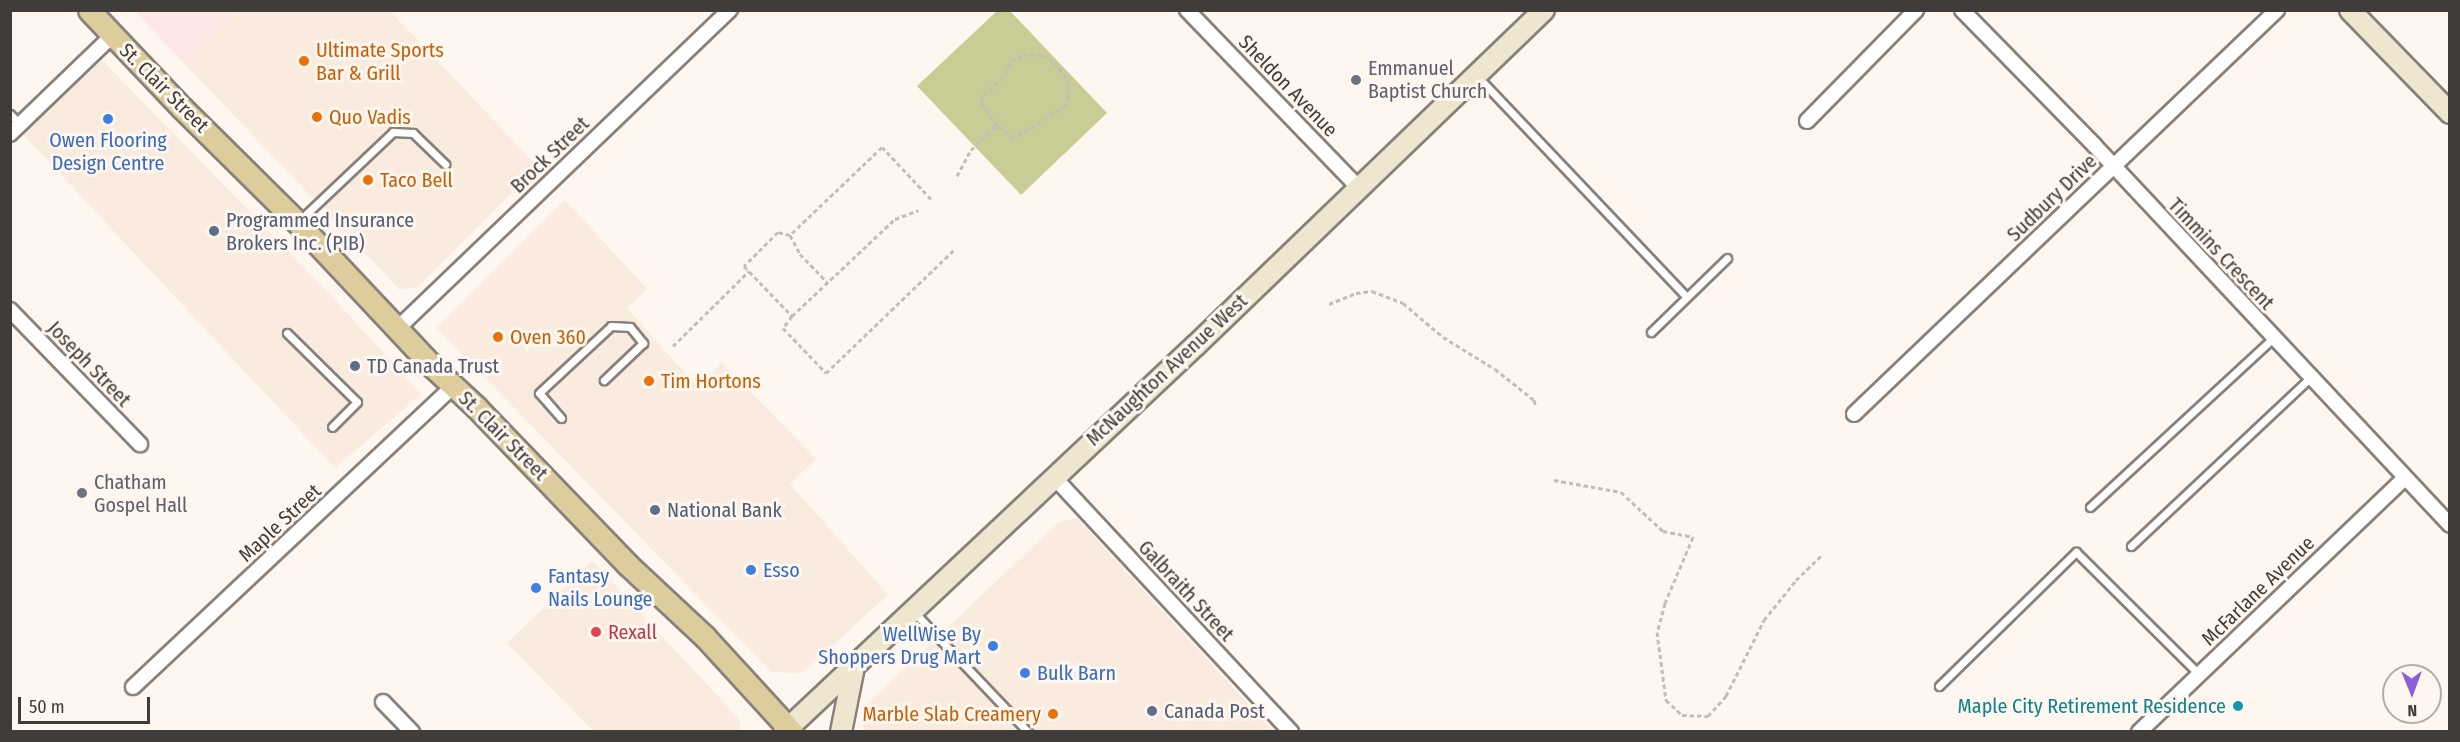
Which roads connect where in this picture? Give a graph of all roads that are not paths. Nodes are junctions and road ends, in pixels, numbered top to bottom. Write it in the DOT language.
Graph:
graph roads {
  1 [pos="89,10"];
  2 [pos="730,10"];
  3 [pos="1187,10"];
  4 [pos="1544,10"];
  5 [pos="1916,10"];
  6 [pos="1962,10"];
  7 [pos="2277,10"];
  8 [pos="2350,10"];
  9 [pos="112,36"];
  10 [pos="1476,75"];
  11 [pos="2450,113"];
  12 [pos="1807,121"];
  13 [pos="14,124"];
  14 [pos="445,164"];
  15 [pos="2113,167"];
  16 [pos="1360,189"];
  17 [pos="297,222"];
  18 [pos="1727,258"];
  19 [pos="1686,296"];
  20 [pos="11,313"];
  21 [pos="398,328"];
  22 [pos="1651,332"];
  23 [pos="287,333"];
  24 [pos="2273,338"];
  25 [pos="2310,378"];
  26 [pos="604,380"];
  27 [pos="453,387"];
  28 [pos="1854,414"];
  29 [pos="561,418"];
  30 [pos="332,427"];
  31 [pos="140,444"];
  32 [pos="1053,476"];
  33 [pos="2404,479"];
  34 [pos="2090,507"];
  35 [pos="2450,525"];
  36 [pos="2131,546"];
  37 [pos="912,609"];
  38 [pos="855,662"];
  39 [pos="2199,674"];
  40 [pos="1939,686"];
  41 [pos="133,687"];
  42 [pos="383,702"];
  43 [pos="788,730"];
  44 [pos="412,732"];
  45 [pos="841,732"];
  46 [pos="1028,732"];
  47 [pos="1291,732"];
  48 [pos="2139,732"];
  1 -- 9 [label="main road, St. Clair Street"];
  2 -- 21 [label="street, Brock Street"];
  3 -- 16 [label="street, Sheldon Avenue"];
  4 -- 10 [label="main road, McNaughton Avenue West"];
  5 -- 12 [label="street"];
  6 -- 15 [label="street, Timmins Crescent"];
  7 -- 15 [label="street, Sudbury Drive"];
  8 -- 11 [label="main road"];
  9 -- 13 [label="street"];
  9 -- 17 [label="main road, St. Clair Street"];
  10 -- 16 [label="main road, McNaughton Avenue West"];
  10 -- 19 [label="lane"];
  14 -- 17 [label="lane"];
  15 -- 24 [label="street, Timmins Crescent"];
  15 -- 28 [label="street, Sudbury Drive"];
  16 -- 32 [label="main road, McNaughton Avenue West"];
  17 -- 21 [label="main road, St. Clair Street"];
  18 -- 19 [label="lane"];
  19 -- 22 [label="lane"];
  20 -- 31 [label="street, Joseph Street"];
  21 -- 27 [label="main road, St. Clair Street"];
  23 -- 30 [label="lane"];
  24 -- 25 [label="street, Timmins Crescent"];
  24 -- 34 [label="lane"];
  25 -- 33 [label="street, Timmins Crescent"];
  25 -- 36 [label="lane"];
  26 -- 29 [label="lane"];
  27 -- 41 [label="street, Maple Street"];
  27 -- 43 [label="main road, St. Clair Street"];
  32 -- 37 [label="main road, McNaughton Avenue West"];
  32 -- 47 [label="street, Galbraith Street"];
  33 -- 35 [label="street, Timmins Crescent"];
  33 -- 39 [label="street, McFarlane Avenue"];
  37 -- 38 [label="main road, McNaughton Avenue West"];
  37 -- 46 [label="lane"];
  38 -- 43 [label="main road, McNaughton Avenue West"];
  38 -- 45 [label="main road"];
  39 -- 40 [label="lane"];
  39 -- 48 [label="street, McFarlane Avenue"];
  42 -- 44 [label="street"];
}
